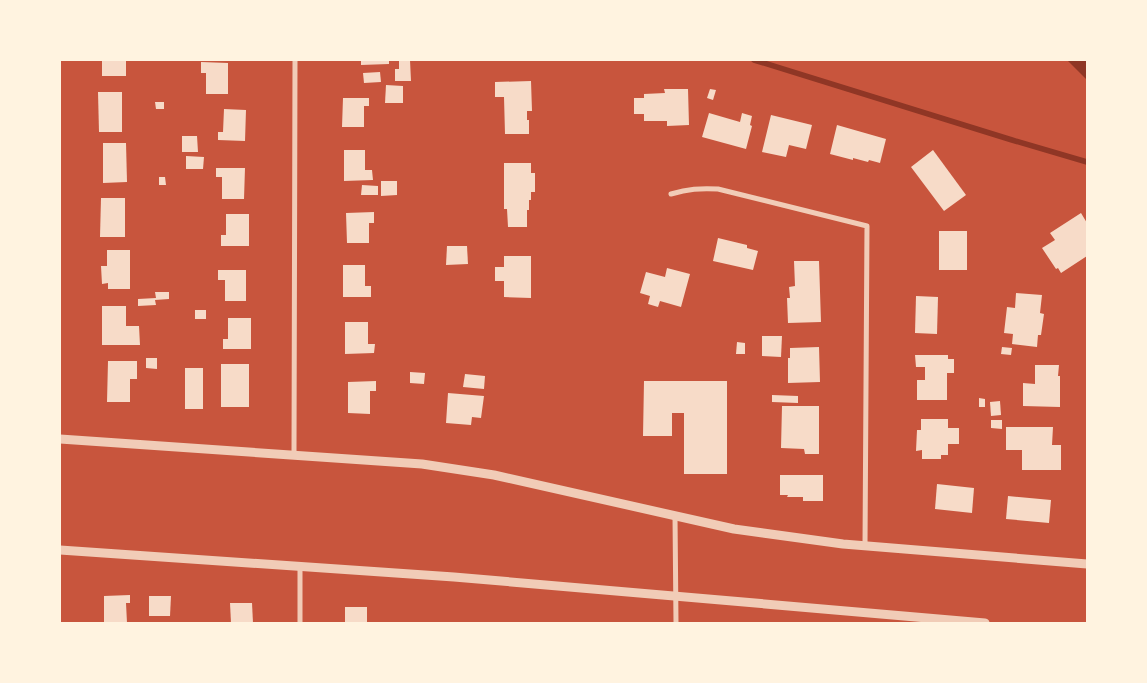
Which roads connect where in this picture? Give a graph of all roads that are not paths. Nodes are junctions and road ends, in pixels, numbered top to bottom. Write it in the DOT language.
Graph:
graph roads {
  1 [pos="295,60"];
  2 [pos="671,194"];
  3 [pos="60,439"];
  4 [pos="294,455"];
  5 [pos="676,516"];
  6 [pos="865,546"];
  7 [pos="60,550"];
  8 [pos="1087,564"];
  9 [pos="300,566"];
  10 [pos="676,596"];
  11 [pos="300,623"];
  12 [pos="676,623"];
  13 [pos="985,623"];
  1 -- 4 [label="street"];
  2 -- 6 [label="street"];
  3 -- 4 [label="street"];
  4 -- 5 [label="street"];
  5 -- 6 [label="street"];
  5 -- 10 [label="street"];
  6 -- 8 [label="street"];
  7 -- 9 [label="street"];
  9 -- 10 [label="street"];
  9 -- 11 [label="street"];
  10 -- 12 [label="street"];
  10 -- 13 [label="street"];
}
